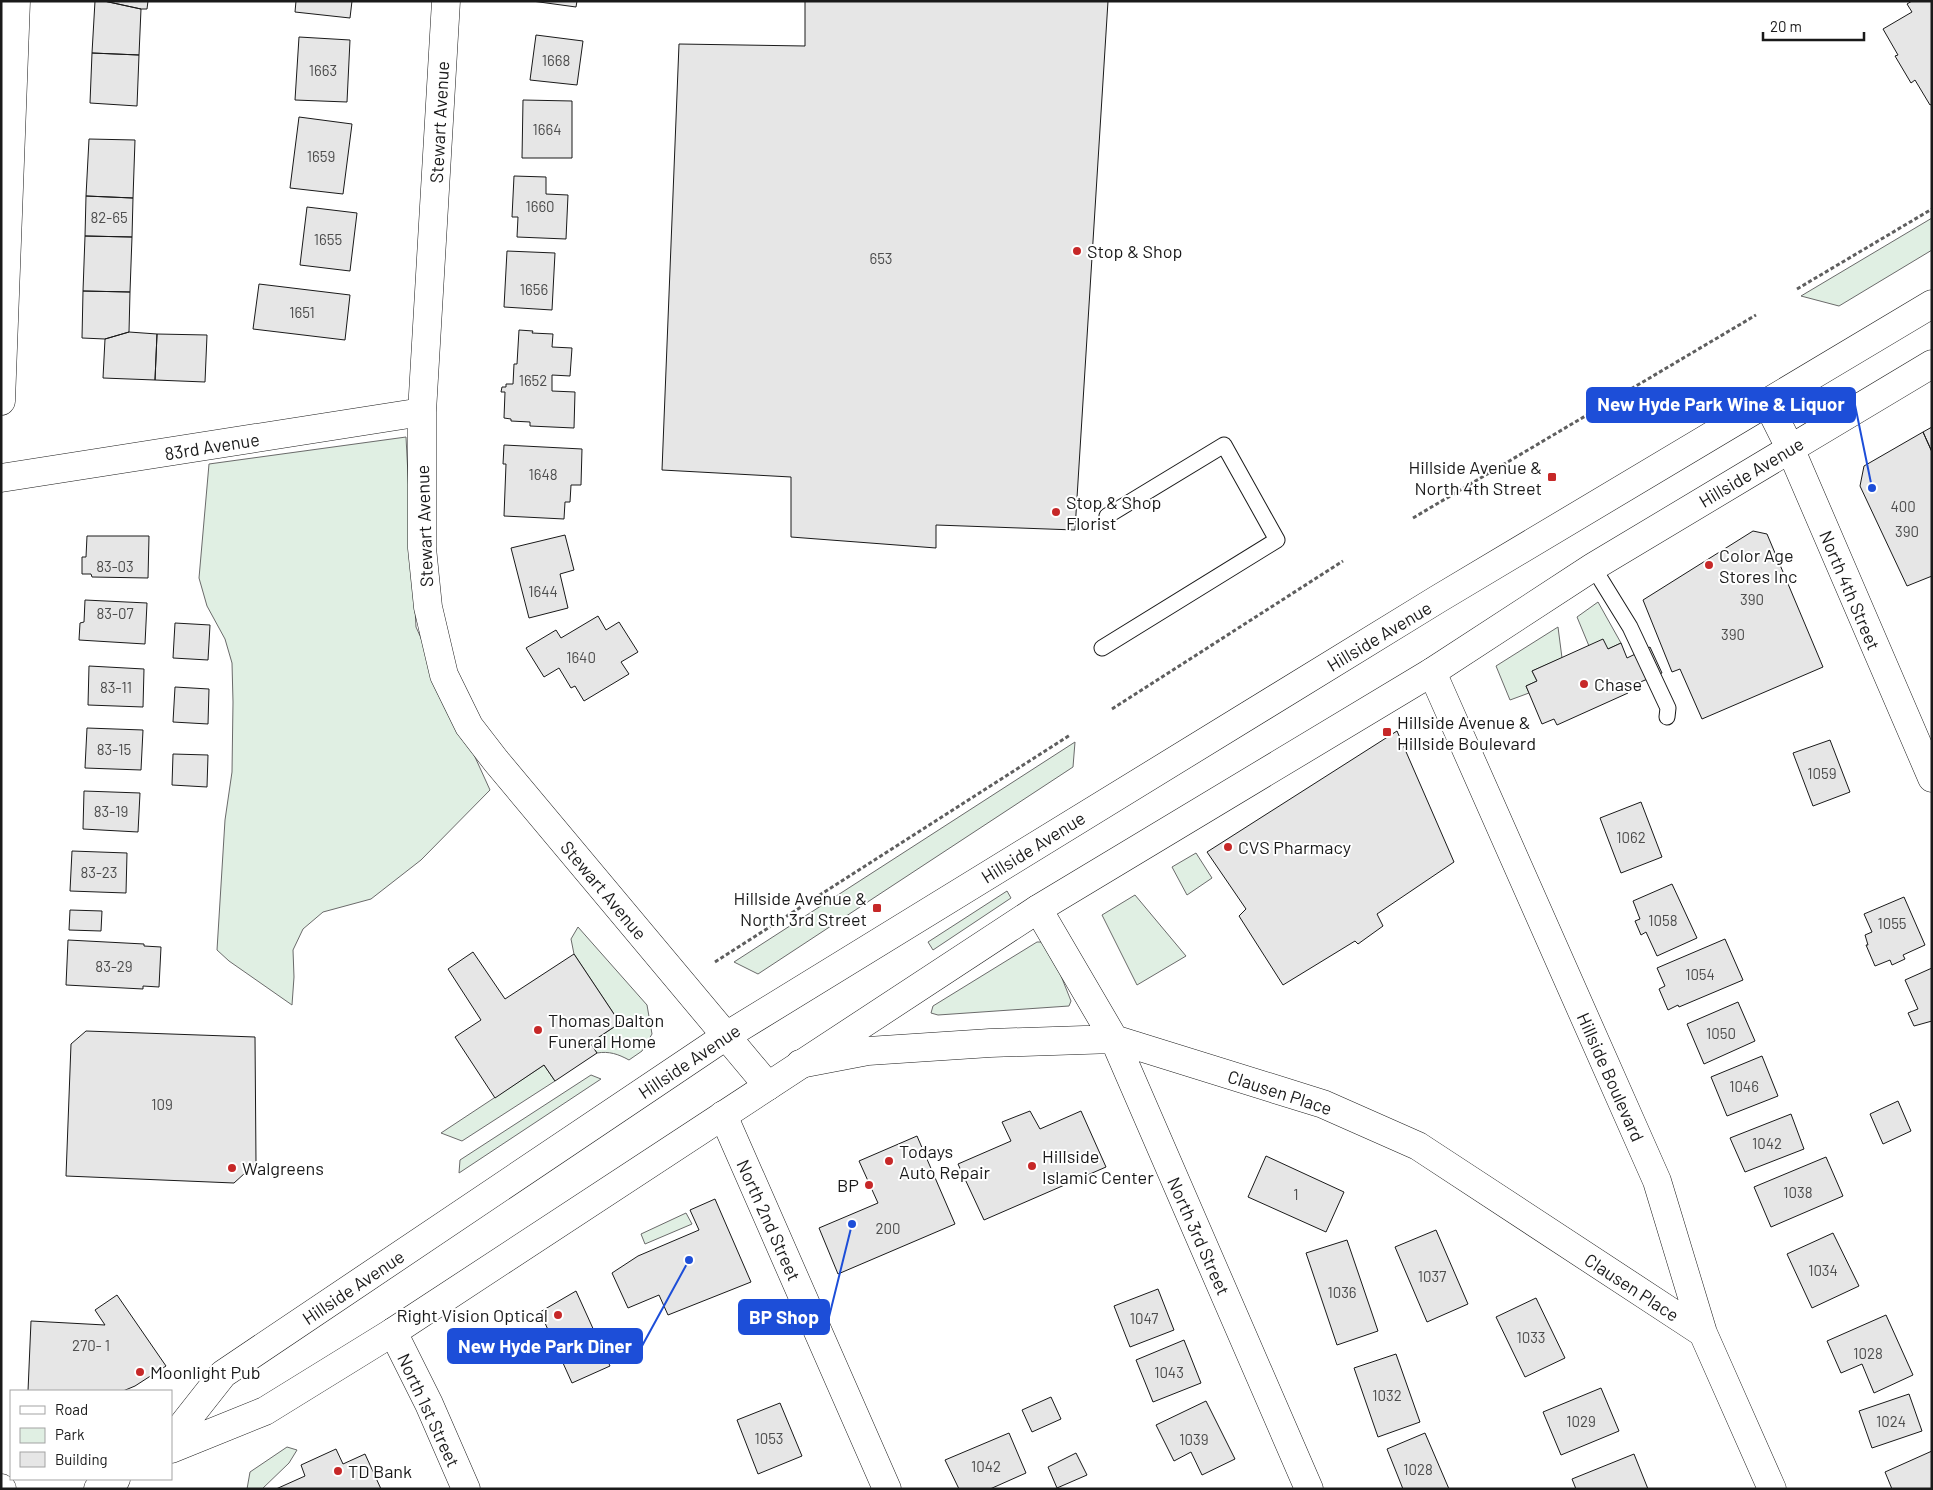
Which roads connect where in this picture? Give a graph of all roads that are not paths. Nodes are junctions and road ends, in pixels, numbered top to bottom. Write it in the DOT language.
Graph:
graph roads {
  1 [pos="16,1"];
  2 [pos="446,1"];
  3 [pos="1932,304"];
  4 [pos="1932,364"];
  5 [pos="1,401"];
  6 [pos="1768,402"];
  7 [pos="422,412"];
  8 [pos="1790,448"];
  9 [pos="1,478"];
  10 [pos="1108,516"];
  11 [pos="1593,567"];
  12 [pos="1102,648"];
  13 [pos="1432,672"];
  14 [pos="1667,717"];
  15 [pos="1932,778"];
  16 [pos="1038,909"];
  17 [pos="726,1036"];
  18 [pos="1114,1039"];
  19 [pos="800,1064"];
  20 [pos="768,1086"];
  21 [pos="723,1115"];
  22 [pos="392,1332"];
  23 [pos="1703,1333"];
  24 [pos="172,1439"];
  25 [pos="172,1449"];
  26 [pos="114,1480"];
  27 [pos="98,1489"];
  28 [pos="466,1489"];
  29 [pos="887,1489"];
  30 [pos="1309,1489"];
  31 [pos="1772,1489"];
  1 -- 5 [label="street"];
  2 -- 7 [label="street, Stewart Avenue"];
  3 -- 6 [label="street, Hillside Avenue"];
  4 -- 8 [label="street, Hillside Avenue"];
  6 -- 8 [label="street, North 4th Street"];
  6 -- 17 [label="street, Hillside Avenue"];
  7 -- 9 [label="street, 83rd Avenue"];
  7 -- 17 [label="street, Stewart Avenue"];
  8 -- 11 [label="street, Hillside Avenue"];
  8 -- 15 [label="street, North 4th Street"];
  10 -- 12 [label="lane"];
  11 -- 13 [label="street, Hillside Avenue"];
  11 -- 14 [label="lane"];
  13 -- 16 [label="street, Hillside Avenue"];
  13 -- 23 [label="street, Hillside Boulevard"];
  16 -- 18 [label="street, North 3rd Street"];
  16 -- 19 [label="street, Hillside Avenue"];
  17 -- 20 [label="street, Stewart Avenue"];
  17 -- 24 [label="street, Hillside Avenue"];
  18 -- 19 [label="street, Clausen Place"];
  18 -- 23 [label="street, Clausen Place"];
  18 -- 30 [label="street, North 3rd Street"];
  19 -- 20 [label="street, Hillside Avenue"];
  20 -- 21 [label="street, Hillside Avenue"];
  21 -- 22 [label="street, Hillside Avenue"];
  21 -- 29 [label="street, North 2nd Street"];
  22 -- 25 [label="street, Hillside Avenue"];
  22 -- 28 [label="street, North 1st Street"];
  23 -- 31 [label="street, Hillside Boulevard"];
  26 -- 27 [label="street"];
}
